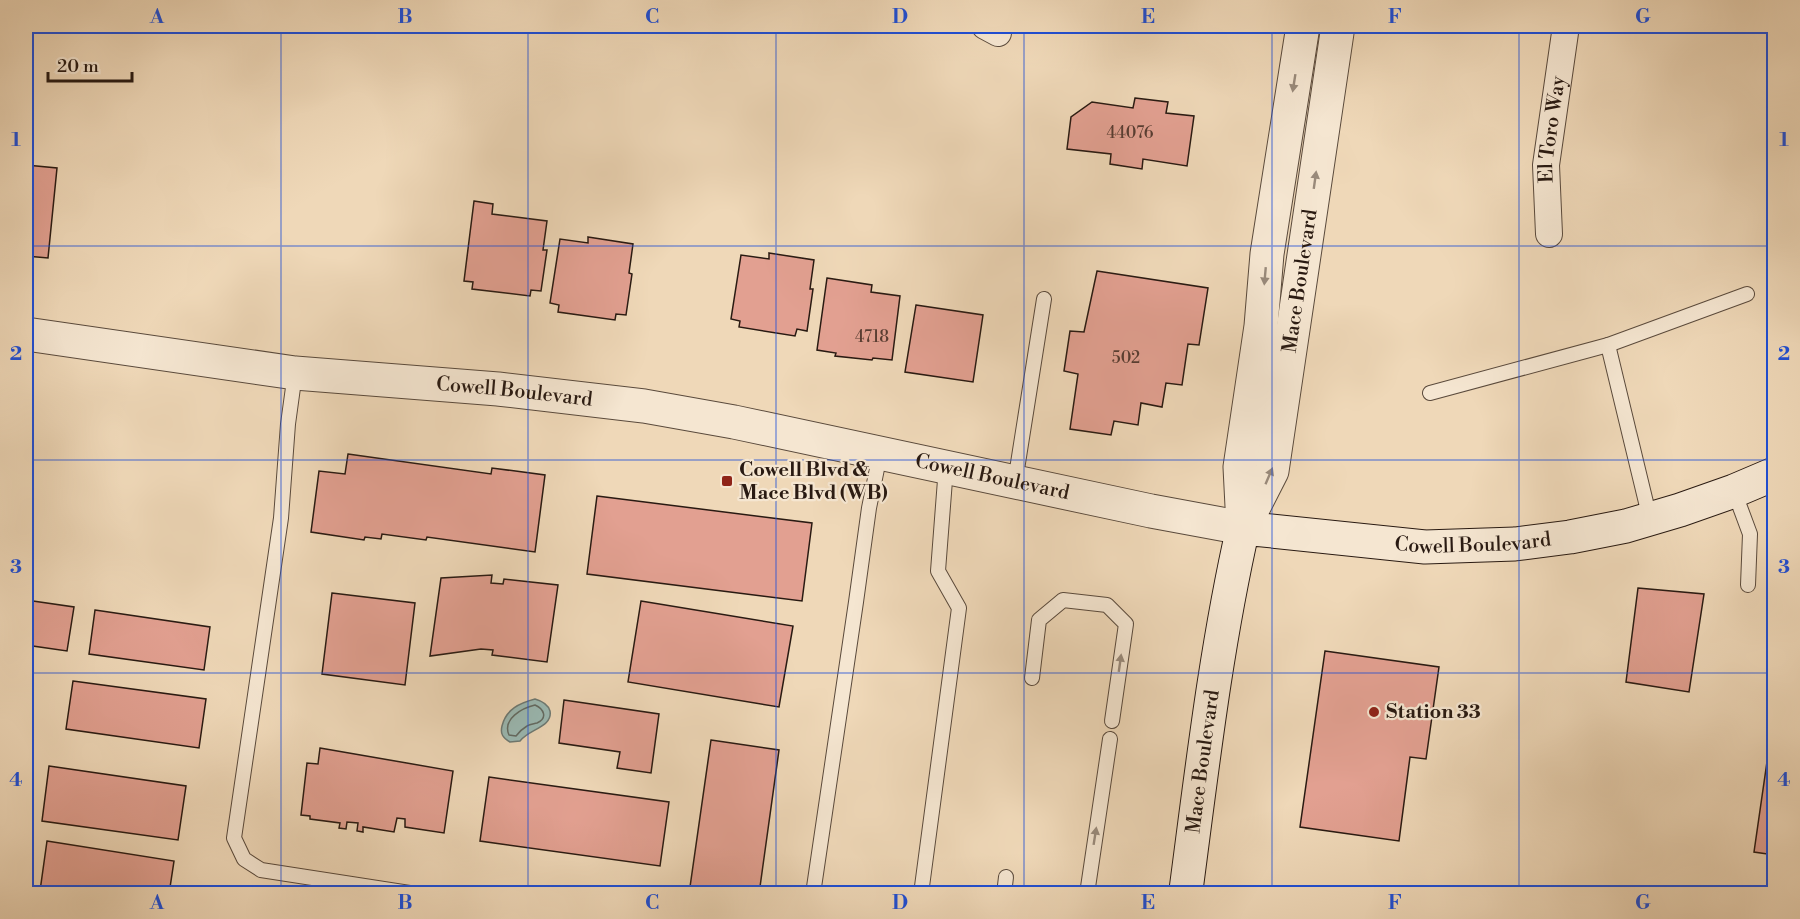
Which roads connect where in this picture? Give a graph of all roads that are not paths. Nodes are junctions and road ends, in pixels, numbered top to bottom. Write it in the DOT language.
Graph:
graph roads {
  1 [pos="1303,26"];
  2 [pos="1338,26"];
  3 [pos="1566,26"];
  4 [pos="1549,234"];
  5 [pos="1747,294"];
  6 [pos="1044,299"];
  7 [pos="26,334"];
  8 [pos="1608,345"];
  9 [pos="295,373"];
  10 [pos="1430,393"];
  11 [pos="880,453"];
  12 [pos="946,467"];
  13 [pos="1774,474"];
  14 [pos="1015,482"];
  15 [pos="1734,491"];
  16 [pos="1650,519"];
  17 [pos="1243,528"];
  18 [pos="1748,585"];
  19 [pos="1032,678"];
  20 [pos="1112,721"];
  21 [pos="1110,739"];
  22 [pos="1006,877"];
  23 [pos="1189,892"];
  24 [pos="416,894"];
  25 [pos="813,894"];
  26 [pos="921,894"];
  27 [pos="1004,894"];
  28 [pos="1087,894"];
  1 -- 17 [label="street, Mace Boulevard, one-way"];
  17 -- 2 [label="street, Mace Boulevard, one-way"];
  3 -- 4 [label="street, El Toro Way"];
  5 -- 8 [label="lane"];
  6 -- 14 [label="lane"];
  7 -- 9 [label="street, Cowell Boulevard"];
  8 -- 10 [label="lane"];
  8 -- 16 [label="lane"];
  9 -- 11 [label="street, Cowell Boulevard"];
  9 -- 24 [label="lane"];
  11 -- 12 [label="street, Cowell Boulevard"];
  11 -- 25 [label="lane"];
  12 -- 14 [label="street, Cowell Boulevard"];
  12 -- 26 [label="lane"];
  13 -- 15 [label="street, Cowell Boulevard"];
  14 -- 17 [label="street, Cowell Boulevard"];
  15 -- 16 [label="street, Cowell Boulevard"];
  15 -- 18 [label="lane"];
  16 -- 17 [label="street, Cowell Boulevard"];
  17 -- 23 [label="street, Mace Boulevard"];
  20 -- 19 [label="lane, one-way"];
  28 -- 21 [label="lane, one-way"];
  22 -- 27 [label="lane"];
}
